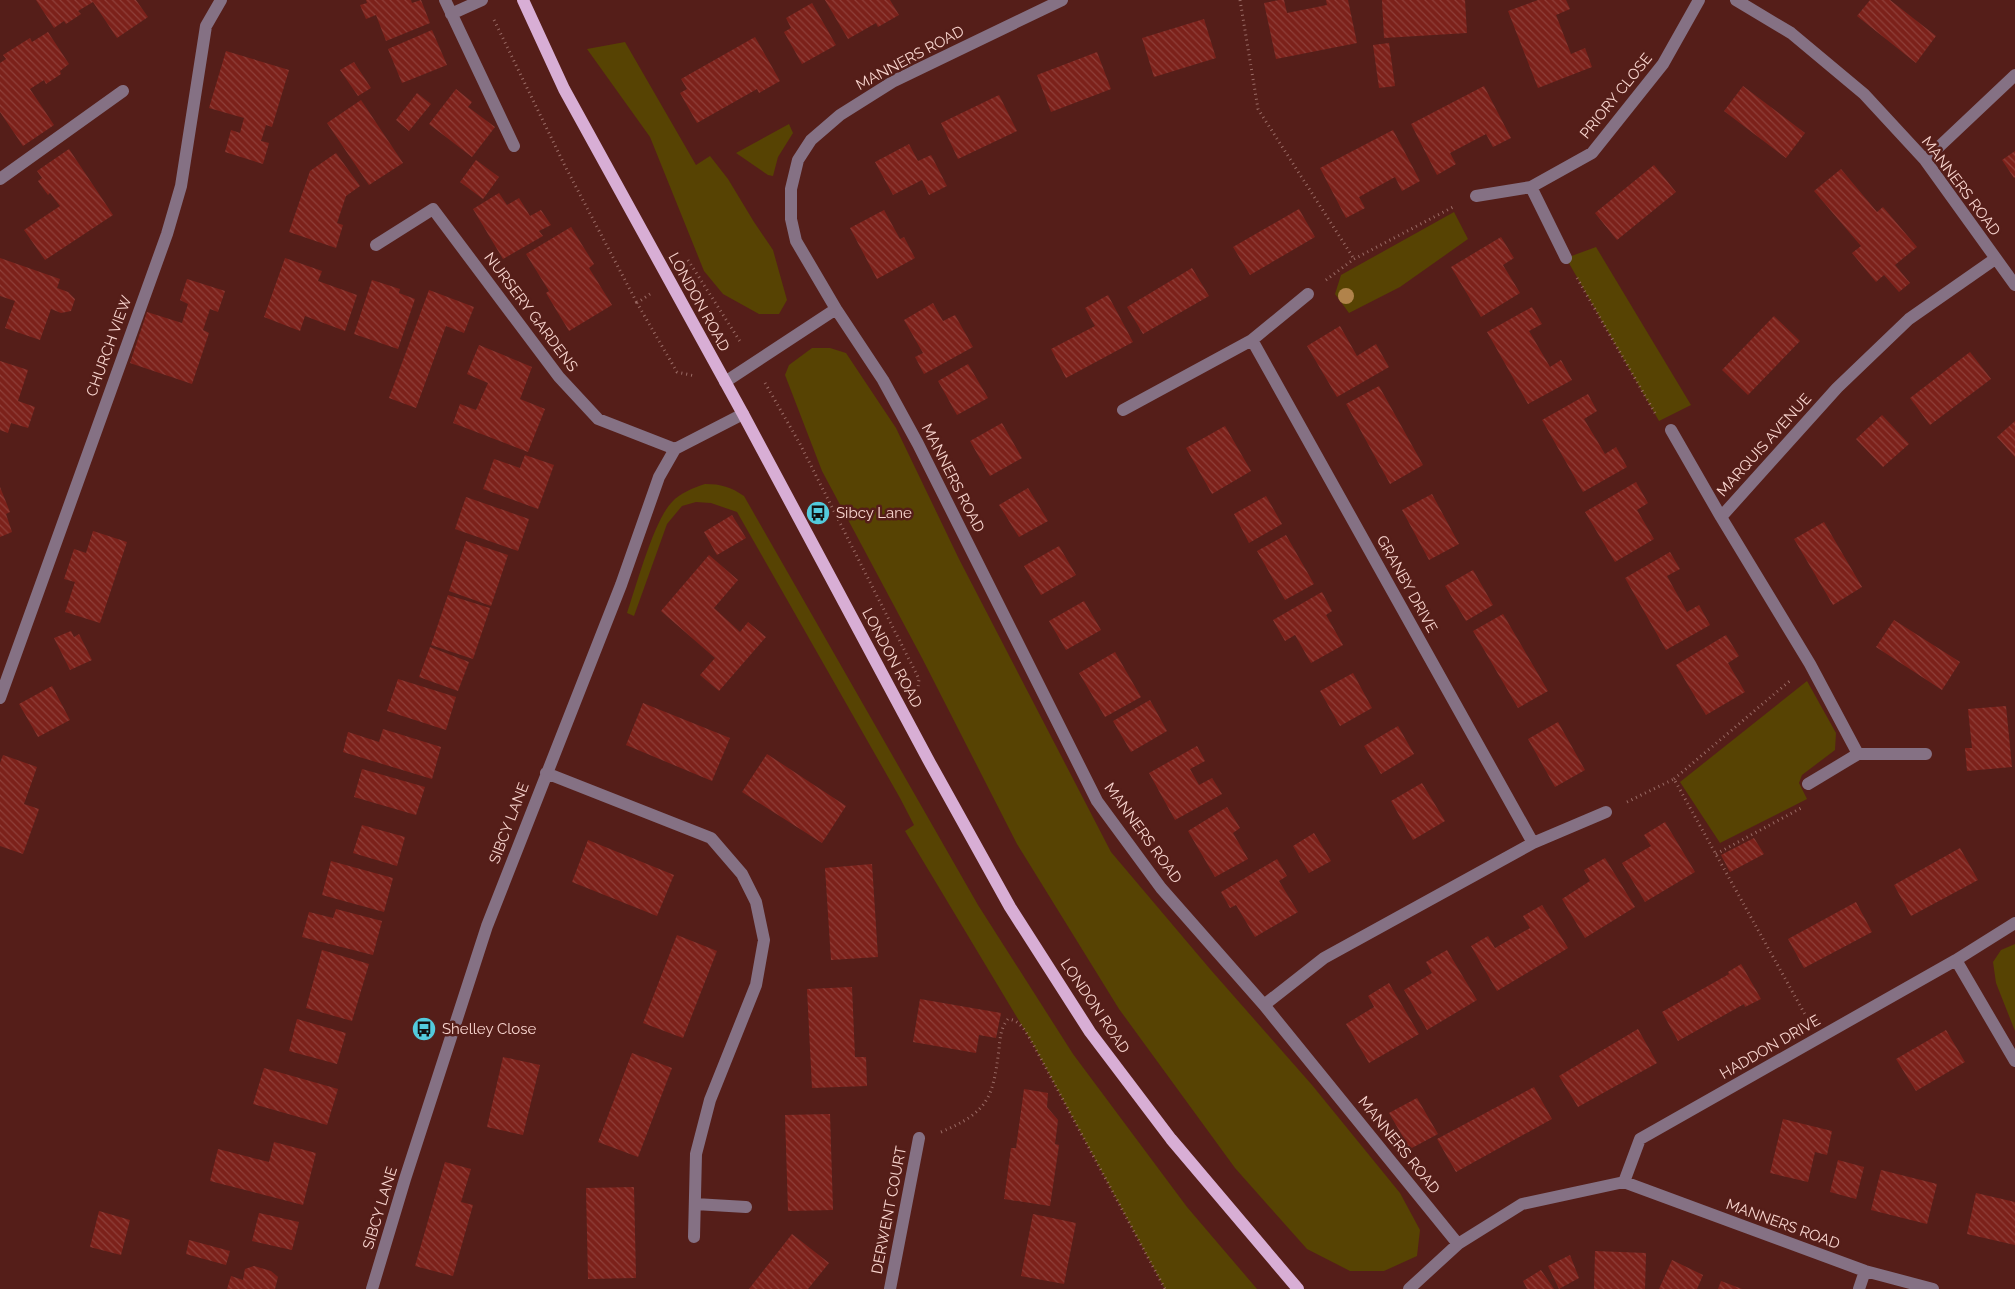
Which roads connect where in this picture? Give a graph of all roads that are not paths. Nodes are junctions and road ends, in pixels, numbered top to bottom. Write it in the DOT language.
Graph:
graph roads {
  1 [pos="221,0"];
  2 [pos="445,0"];
  3 [pos="482,0"];
  4 [pos="522,0"];
  5 [pos="1062,0"];
  6 [pos="1700,0"];
  7 [pos="1736,0"];
  8 [pos="451,14"];
  9 [pos="2015,75"];
  10 [pos="123,91"];
  11 [pos="514,146"];
  12 [pos="1925,160"];
  13 [pos="0,180"];
  14 [pos="1532,187"];
  15 [pos="1476,196"];
  16 [pos="376,245"];
  17 [pos="1566,258"];
  18 [pos="1995,260"];
  19 [pos="2015,285"];
  20 [pos="1308,294"];
  21 [pos="836,309"];
  22 [pos="1252,340"];
  23 [pos="724,382"];
  24 [pos="1123,410"];
  25 [pos="743,414"];
  26 [pos="1671,430"];
  27 [pos="675,449"];
  28 [pos="1721,517"];
  29 [pos="0,698"];
  30 [pos="1858,754"];
  31 [pos="1926,754"];
  32 [pos="546,773"];
  33 [pos="1808,784"];
  34 [pos="1606,812"];
  35 [pos="1532,843"];
  36 [pos="2015,923"];
  37 [pos="1956,960"];
  38 [pos="1264,1005"];
  39 [pos="2015,1061"];
  40 [pos="919,1138"];
  41 [pos="1624,1182"];
  42 [pos="695,1204"];
  43 [pos="746,1207"];
  44 [pos="694,1237"];
  45 [pos="1458,1244"];
  46 [pos="1865,1271"];
  47 [pos="372,1289"];
  48 [pos="890,1289"];
  49 [pos="1298,1289"];
  50 [pos="1409,1289"];
  51 [pos="1860,1289"];
  52 [pos="1933,1289"];
  1 -- 29 [label="street, CHURCH VIEW"];
  2 -- 8 [label="street"];
  3 -- 8 [label="street"];
  4 -- 23 [label="main road, LONDON ROAD"];
  5 -- 21 [label="street, MANNERS ROAD"];
  6 -- 14 [label="street, PRIORY CLOSE"];
  7 -- 12 [label="street, MANNERS ROAD"];
  8 -- 11 [label="street"];
  9 -- 12 [label="street"];
  10 -- 13 [label="street"];
  12 -- 18 [label="street, MANNERS ROAD"];
  14 -- 15 [label="street, PRIORY CLOSE"];
  14 -- 17 [label="street"];
  16 -- 27 [label="street, NURSERY GARDENS"];
  18 -- 19 [label="street, MANNERS ROAD"];
  18 -- 28 [label="street, MARQUIS AVENUE"];
  20 -- 22 [label="street"];
  21 -- 23 [label="street"];
  21 -- 38 [label="street, MANNERS ROAD"];
  22 -- 24 [label="street"];
  22 -- 35 [label="street, GRANBY DRIVE"];
  23 -- 25 [label="main road, LONDON ROAD"];
  25 -- 27 [label="street"];
  25 -- 49 [label="main road, LONDON ROAD"];
  26 -- 28 [label="street"];
  27 -- 32 [label="street, SIBCY LANE"];
  28 -- 30 [label="street, MARQUIS AVENUE"];
  30 -- 31 [label="street"];
  30 -- 33 [label="street"];
  32 -- 42 [label="street"];
  32 -- 47 [label="street, SIBCY LANE"];
  34 -- 35 [label="street"];
  35 -- 38 [label="street"];
  36 -- 37 [label="street, HADDON DRIVE"];
  37 -- 39 [label="street"];
  37 -- 41 [label="street, HADDON DRIVE"];
  38 -- 45 [label="street, MANNERS ROAD"];
  40 -- 48 [label="street, DERWENT COURT"];
  41 -- 45 [label="street"];
  41 -- 46 [label="street, MANNERS ROAD"];
  42 -- 43 [label="street"];
  42 -- 44 [label="street"];
  45 -- 50 [label="street"];
  46 -- 51 [label="street"];
  46 -- 52 [label="street, MANNERS ROAD"];
}
